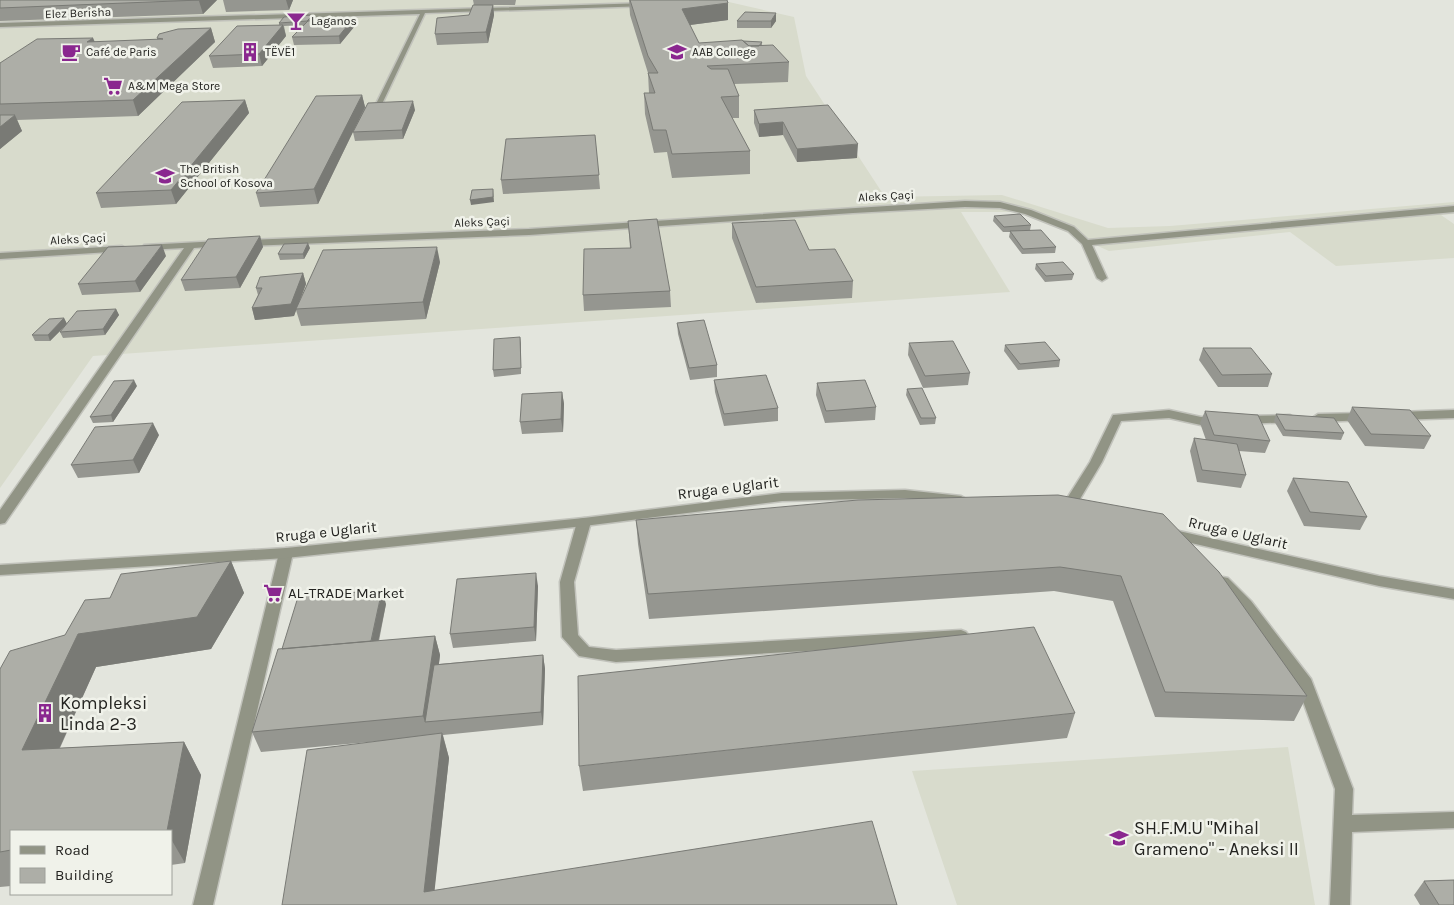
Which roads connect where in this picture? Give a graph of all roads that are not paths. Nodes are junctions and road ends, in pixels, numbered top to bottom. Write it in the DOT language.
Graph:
graph roads {
  1 [pos="655,5"];
  2 [pos="423,12"];
  3 [pos="0,25"];
  4 [pos="379,104"];
  5 [pos="1454,209"];
  6 [pos="1086,243"];
  7 [pos="191,245"];
  8 [pos="0,256"];
  9 [pos="1102,278"];
  10 [pos="1454,414"];
  11 [pos="971,501"];
  12 [pos="1085,515"];
  13 [pos="0,520"];
  14 [pos="584,522"];
  15 [pos="1152,530"];
  16 [pos="1180,536"];
  17 [pos="286,553"];
  18 [pos="1200,557"];
  19 [pos="0,570"];
  20 [pos="1213,571"];
  21 [pos="1454,594"];
  22 [pos="979,635"];
  23 [pos="1454,820"];
  24 [pos="1344,824"];
  25 [pos="203,905"];
  26 [pos="1340,905"];
  1 -- 2 [label="street, Elez Berisha"];
  2 -- 3 [label="street, Elez Berisha"];
  2 -- 4 [label="street"];
  5 -- 6 [label="street"];
  6 -- 7 [label="street, Aleks Çaçi"];
  6 -- 9 [label="street"];
  7 -- 8 [label="street, Aleks Çaçi"];
  7 -- 13 [label="street"];
  10 -- 12 [label="street"];
  11 -- 14 [label="street, Rruga e Uglarit"];
  14 -- 17 [label="street, Rruga e Uglarit"];
  14 -- 22 [label="street"];
  15 -- 16 [label="street, Rruga e Uglarit"];
  16 -- 18 [label="street"];
  16 -- 21 [label="street, Rruga e Uglarit"];
  17 -- 19 [label="street, Rruga e Uglarit"];
  17 -- 25 [label="street"];
  20 -- 24 [label="street"];
  23 -- 24 [label="street"];
  24 -- 26 [label="street"];
}
